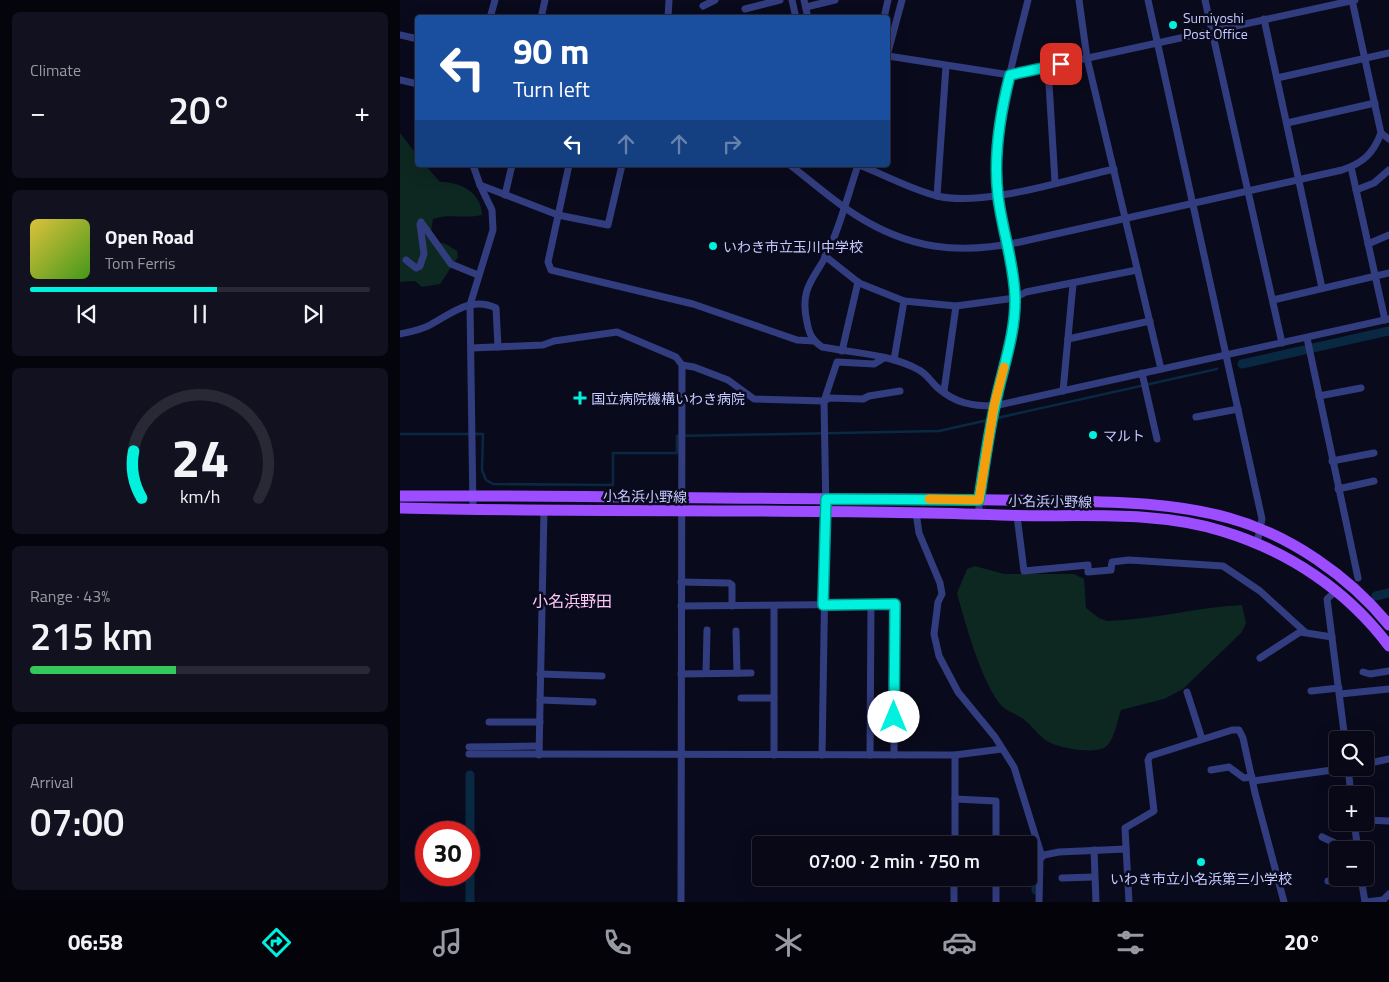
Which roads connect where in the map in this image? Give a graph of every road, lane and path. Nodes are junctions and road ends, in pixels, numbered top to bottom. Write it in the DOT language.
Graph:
graph roads {
  1 [pos="495,0"];
  2 [pos="545,0"];
  3 [pos="669,0"];
  4 [pos="715,0"];
  5 [pos="780,0"];
  6 [pos="792,0"];
  7 [pos="835,0"];
  8 [pos="888,0"];
  9 [pos="902,0"];
  10 [pos="1028,0"];
  11 [pos="1079,0"];
  12 [pos="1148,0"];
  13 [pos="1205,0"];
  14 [pos="1353,0"];
  15 [pos="805,3"];
  16 [pos="703,6"];
  17 [pos="745,9"];
  18 [pos="491,15"];
  19 [pos="542,15"];
  20 [pos="668,15"];
  21 [pos="795,15"];
  22 [pos="885,15"];
  23 [pos="1264,19"];
  24 [pos="1213,30"];
  25 [pos="400,34"];
  26 [pos="415,39"];
  27 [pos="1158,42"];
  28 [pos="890,45"];
  29 [pos="1389,52"];
  30 [pos="890,56"];
  31 [pos="1087,58"];
  32 [pos="1364,58"];
  33 [pos="946,66"];
  34 [pos="1048,67"];
  35 [pos="1010,75"];
  36 [pos="1277,78"];
  37 [pos="400,80"];
  38 [pos="415,83"];
  39 [pos="1376,103"];
  40 [pos="1287,123"];
  41 [pos="1381,133"];
  42 [pos="1389,138"];
  43 [pos="474,167"];
  44 [pos="512,167"];
  45 [pos="569,167"];
  46 [pos="622,167"];
  47 [pos="793,167"];
  48 [pos="858,167"];
  49 [pos="864,167"];
  50 [pos="1351,167"];
  51 [pos="1114,169"];
  52 [pos="1389,170"];
  53 [pos="1299,180"];
  54 [pos="1056,182"];
  55 [pos="480,185"];
  56 [pos="1356,190"];
  57 [pos="1248,191"];
  58 [pos="505,195"];
  59 [pos="998,195"];
  60 [pos="937,196"];
  61 [pos="1194,203"];
  62 [pos="844,207"];
  63 [pos="558,215"];
  64 [pos="1124,219"];
  65 [pos="1389,235"];
  66 [pos="1368,244"];
  67 [pos="1008,245"];
  68 [pos="825,256"];
  69 [pos="406,260"];
  70 [pos="1137,270"];
  71 [pos="1389,274"];
  72 [pos="478,275"];
  73 [pos="1375,276"];
  74 [pos="858,282"];
  75 [pos="1073,284"];
  76 [pos="1322,288"];
  77 [pos="1015,298"];
  78 [pos="1273,300"];
  79 [pos="904,301"];
  80 [pos="470,305"];
  81 [pos="956,306"];
  82 [pos="1387,320"];
  83 [pos="1150,321"];
  84 [pos="400,334"];
  85 [pos="1068,340"];
  86 [pos="1307,340"];
  87 [pos="814,342"];
  88 [pos="1282,343"];
  89 [pos="498,347"];
  90 [pos="470,348"];
  91 [pos="842,351"];
  92 [pos="1226,356"];
  93 [pos="884,358"];
  94 [pos="894,360"];
  95 [pos="682,365"];
  96 [pos="1161,369"];
  97 [pos="1142,373"];
  98 [pos="1361,388"];
  99 [pos="900,391"];
  100 [pos="944,391"];
  101 [pos="1063,391"];
  102 [pos="1319,396"];
  103 [pos="824,401"];
  104 [pos="994,406"];
  105 [pos="1238,409"];
  106 [pos="1196,417"];
  107 [pos="1157,439"];
  108 [pos="1374,453"];
  109 [pos="1332,461"];
  110 [pos="1374,481"];
  111 [pos="1338,489"];
  112 [pos="473,495"];
  113 [pos="400,496"];
  114 [pos="681,498"];
  115 [pos="826,499"];
  116 [pos="979,500"];
  117 [pos="400,508"];
  118 [pos="473,510"];
  119 [pos="544,510"];
  120 [pos="682,511"];
  121 [pos="826,512"];
  122 [pos="916,513"];
  123 [pos="979,514"];
  124 [pos="1017,516"];
  125 [pos="1261,530"];
  126 [pos="1258,543"];
  127 [pos="1358,578"];
  128 [pos="681,582"];
  129 [pos="1336,591"];
  130 [pos="823,605"];
  131 [pos="871,605"];
  132 [pos="681,606"];
  133 [pos="732,606"];
  134 [pos="774,606"];
  135 [pos="1389,625"];
  136 [pos="707,630"];
  137 [pos="736,631"];
  138 [pos="1305,632"];
  139 [pos="1332,637"];
  140 [pos="1389,646"];
  141 [pos="1260,658"];
  142 [pos="1389,671"];
  143 [pos="1363,672"];
  144 [pos="706,673"];
  145 [pos="737,673"];
  146 [pos="751,673"];
  147 [pos="540,674"];
  148 [pos="681,674"];
  149 [pos="602,676"];
  150 [pos="1389,689"];
  151 [pos="1311,691"];
  152 [pos="1340,691"];
  153 [pos="1187,692"];
  154 [pos="741,698"];
  155 [pos="774,698"];
  156 [pos="540,700"];
  157 [pos="593,702"];
  158 [pos="489,722"];
  159 [pos="540,722"];
  160 [pos="1344,731"];
  161 [pos="1202,739"];
  162 [pos="539,746"];
  163 [pos="1002,749"];
  164 [pos="539,754"];
  165 [pos="681,755"];
  166 [pos="774,755"];
  167 [pos="822,755"];
  168 [pos="870,755"];
  169 [pos="894,755"];
  170 [pos="955,755"];
  171 [pos="1389,759"];
  172 [pos="1374,762"];
  173 [pos="1212,770"];
  174 [pos="1329,770"];
  175 [pos="1252,779"];
  176 [pos="955,799"];
  177 [pos="1374,820"];
  178 [pos="1389,821"];
  179 [pos="954,836"];
  180 [pos="996,836"];
  181 [pos="1322,837"];
  182 [pos="1331,841"];
  183 [pos="1126,849"];
  184 [pos="1094,850"];
  185 [pos="1037,857"];
  186 [pos="1041,857"];
  187 [pos="1094,877"];
  188 [pos="1062,878"];
  189 [pos="954,886"];
  190 [pos="996,886"];
  191 [pos="1362,886"];
  192 [pos="1389,894"];
  193 [pos="681,902"];
  194 [pos="954,902"];
  195 [pos="996,902"];
  196 [pos="1039,902"];
  197 [pos="1096,902"];
  198 [pos="1129,902"];
  199 [pos="1284,902"];
  200 [pos="1366,902"];
  1 -- 18 [label="street"];
  2 -- 19 [label="street"];
  3 -- 20 [label="street"];
  4 -- 16 [label="street"];
  5 -- 17 [label="street"];
  6 -- 21 [label="street"];
  7 -- 15 [label="street"];
  8 -- 22 [label="street"];
  9 -- 28 [label="street"];
  10 -- 35 [label="street"];
  11 -- 31 [label="street"];
  12 -- 27 [label="street"];
  13 -- 24 [label="street"];
  14 -- 23 [label="street"];
  14 -- 32 [label="street"];
  23 -- 24 [label="street"];
  23 -- 36 [label="street"];
  24 -- 27 [label="street"];
  24 -- 57 [label="street"];
  25 -- 26 [label="street"];
  27 -- 31 [label="street"];
  27 -- 61 [label="street"];
  29 -- 32 [label="street"];
  30 -- 33 [label="street"];
  31 -- 34 [label="street"];
  31 -- 51 [label="street"];
  32 -- 36 [label="street"];
  32 -- 39 [label="street"];
  33 -- 35 [label="street"];
  33 -- 60 [label="street"];
  34 -- 35 [label="street"];
  34 -- 54 [label="street"];
  35 -- 59 [label="street"];
  36 -- 40 [label="street"];
  37 -- 38 [label="street"];
  39 -- 40 [label="street"];
  39 -- 41 [label="street"];
  40 -- 53 [label="street"];
  41 -- 42 [label="street"];
  41 -- 50 [label="street"];
  43 -- 55 [label="street"];
  44 -- 58 [label="street"];
  45 -- 63 [label="street"];
  46 -- 63 [label="street"];
  47 -- 62 [label="street"];
  48 -- 62 [label="street"];
  49 -- 60 [label="street"];
  50 -- 53 [label="street"];
  50 -- 56 [label="street"];
  51 -- 54 [label="street"];
  51 -- 64 [label="street"];
  52 -- 56 [label="street"];
  53 -- 57 [label="street"];
  53 -- 76 [label="street"];
  54 -- 59 [label="street"];
  55 -- 58 [label="street"];
  55 -- 72 [label="street"];
  56 -- 66 [label="street"];
  57 -- 61 [label="street"];
  57 -- 78 [label="street"];
  58 -- 63 [label="street"];
  59 -- 60 [label="street"];
  59 -- 67 [label="street"];
  61 -- 64 [label="street"];
  61 -- 92 [label="street"];
  62 -- 67 [label="street"];
  62 -- 68 [label="street"];
  63 -- 87 [label="street"];
  64 -- 67 [label="street"];
  64 -- 70 [label="street"];
  65 -- 66 [label="street"];
  66 -- 73 [label="street"];
  67 -- 77 [label="street"];
  68 -- 74 [label="street"];
  68 -- 87 [label="street"];
  69 -- 72 [label="street"];
  70 -- 75 [label="street"];
  70 -- 83 [label="street"];
  71 -- 73 [label="street"];
  72 -- 80 [label="street"];
  73 -- 76 [label="street"];
  73 -- 82 [label="street"];
  74 -- 79 [label="street"];
  74 -- 91 [label="street"];
  75 -- 77 [label="street"];
  75 -- 85 [label="street"];
  76 -- 78 [label="street"];
  77 -- 81 [label="street"];
  77 -- 104 [label="street"];
  78 -- 88 [label="street"];
  79 -- 81 [label="street"];
  79 -- 94 [label="street"];
  80 -- 84 [label="street"];
  80 -- 89 [label="street"];
  80 -- 90 [label="street"];
  81 -- 100 [label="street"];
  82 -- 86 [label="street"];
  83 -- 85 [label="street"];
  83 -- 96 [label="street"];
  85 -- 101 [label="street"];
  86 -- 88 [label="street"];
  86 -- 102 [label="street"];
  87 -- 91 [label="street"];
  88 -- 92 [label="street"];
  89 -- 90 [label="street"];
  89 -- 95 [label="street"];
  90 -- 112 [label="street"];
  91 -- 93 [label="street"];
  92 -- 96 [label="street"];
  92 -- 105 [label="street"];
  93 -- 94 [label="street"];
  93 -- 103 [label="street"];
  94 -- 100 [label="street"];
  95 -- 103 [label="street"];
  95 -- 114 [label="street"];
  96 -- 97 [label="street"];
  97 -- 101 [label="street"];
  97 -- 107 [label="street"];
  98 -- 102 [label="street"];
  99 -- 103 [label="street"];
  100 -- 104 [label="street"];
  101 -- 104 [label="street"];
  102 -- 109 [label="street"];
  103 -- 115 [label="street"];
  104 -- 116 [label="street"];
  105 -- 106 [label="street"];
  105 -- 125 [label="street"];
  108 -- 109 [label="street"];
  109 -- 111 [label="street"];
  110 -- 111 [label="street"];
  111 -- 127 [label="street"];
  112 -- 113 [label="main road, 小名浜小野線"];
  112 -- 114 [label="main road, 小名浜小野線"];
  112 -- 118 [label="street"];
  114 -- 115 [label="main road, 小名浜小野線"];
  114 -- 120 [label="street"];
  115 -- 116 [label="main road, 小名浜小野線"];
  115 -- 121 [label="street"];
  116 -- 123 [label="street"];
  116 -- 125 [label="main road, 小名浜小野線"];
  117 -- 118 [label="main road, 小名浜小野線"];
  118 -- 119 [label="main road, 小名浜小野線"];
  119 -- 120 [label="main road, 小名浜小野線"];
  119 -- 147 [label="street"];
  120 -- 121 [label="main road, 小名浜小野線"];
  120 -- 128 [label="street"];
  121 -- 122 [label="main road, 小名浜小野線"];
  121 -- 130 [label="street"];
  122 -- 123 [label="main road, 小名浜小野線"];
  122 -- 163 [label="street"];
  123 -- 124 [label="main road, 小名浜小野線"];
  124 -- 126 [label="main road, 小名浜小野線"];
  124 -- 138 [label="street"];
  125 -- 126 [label="street"];
  125 -- 135 [label="main road, 小名浜小野線"];
  126 -- 129 [label="main road, 小名浜小野線"];
  128 -- 132 [label="street"];
  128 -- 133 [label="street"];
  129 -- 139 [label="street"];
  129 -- 140 [label="main road, 小名浜小野線"];
  130 -- 131 [label="street"];
  130 -- 134 [label="street"];
  130 -- 167 [label="street"];
  131 -- 168 [label="street"];
  131 -- 169 [label="street"];
  132 -- 133 [label="street"];
  132 -- 148 [label="street"];
  133 -- 134 [label="street"];
  134 -- 155 [label="street"];
  136 -- 144 [label="street"];
  137 -- 145 [label="street"];
  138 -- 139 [label="street"];
  138 -- 141 [label="street"];
  139 -- 152 [label="street"];
  142 -- 143 [label="street"];
  144 -- 145 [label="street"];
  144 -- 148 [label="street"];
  145 -- 146 [label="street"];
  147 -- 149 [label="street"];
  147 -- 156 [label="street"];
  148 -- 165 [label="street"];
  150 -- 152 [label="street"];
  151 -- 152 [label="street"];
  152 -- 160 [label="street"];
  153 -- 161 [label="street"];
  154 -- 155 [label="street"];
  155 -- 166 [label="street"];
  156 -- 157 [label="street"];
  156 -- 159 [label="street"];
  158 -- 159 [label="street"];
  159 -- 162 [label="street"];
  161 -- 175 [label="street"];
  161 -- 183 [label="street"];
  162 -- 164 [label="street"];
  162 -- 164 [label="street"];
  163 -- 170 [label="street"];
  163 -- 186 [label="street"];
  164 -- 165 [label="street"];
  165 -- 166 [label="street"];
  165 -- 193 [label="street"];
  166 -- 167 [label="street"];
  167 -- 168 [label="street"];
  168 -- 169 [label="street"];
  169 -- 170 [label="street"];
  170 -- 176 [label="street"];
  171 -- 172 [label="street"];
  173 -- 175 [label="street"];
  174 -- 175 [label="street"];
  175 -- 199 [label="street"];
  176 -- 179 [label="street"];
  176 -- 180 [label="street"];
  177 -- 178 [label="street"];
  181 -- 182 [label="street"];
  183 -- 184 [label="street"];
  183 -- 198 [label="street"];
  184 -- 186 [label="street"];
  184 -- 187 [label="street"];
  185 -- 186 [label="street"];
  186 -- 196 [label="street"];
  187 -- 188 [label="street"];
  187 -- 197 [label="street"];
  189 -- 194 [label="street"];
  190 -- 195 [label="street"];
  191 -- 200 [label="street"];
  192 -- 200 [label="street"];
}
